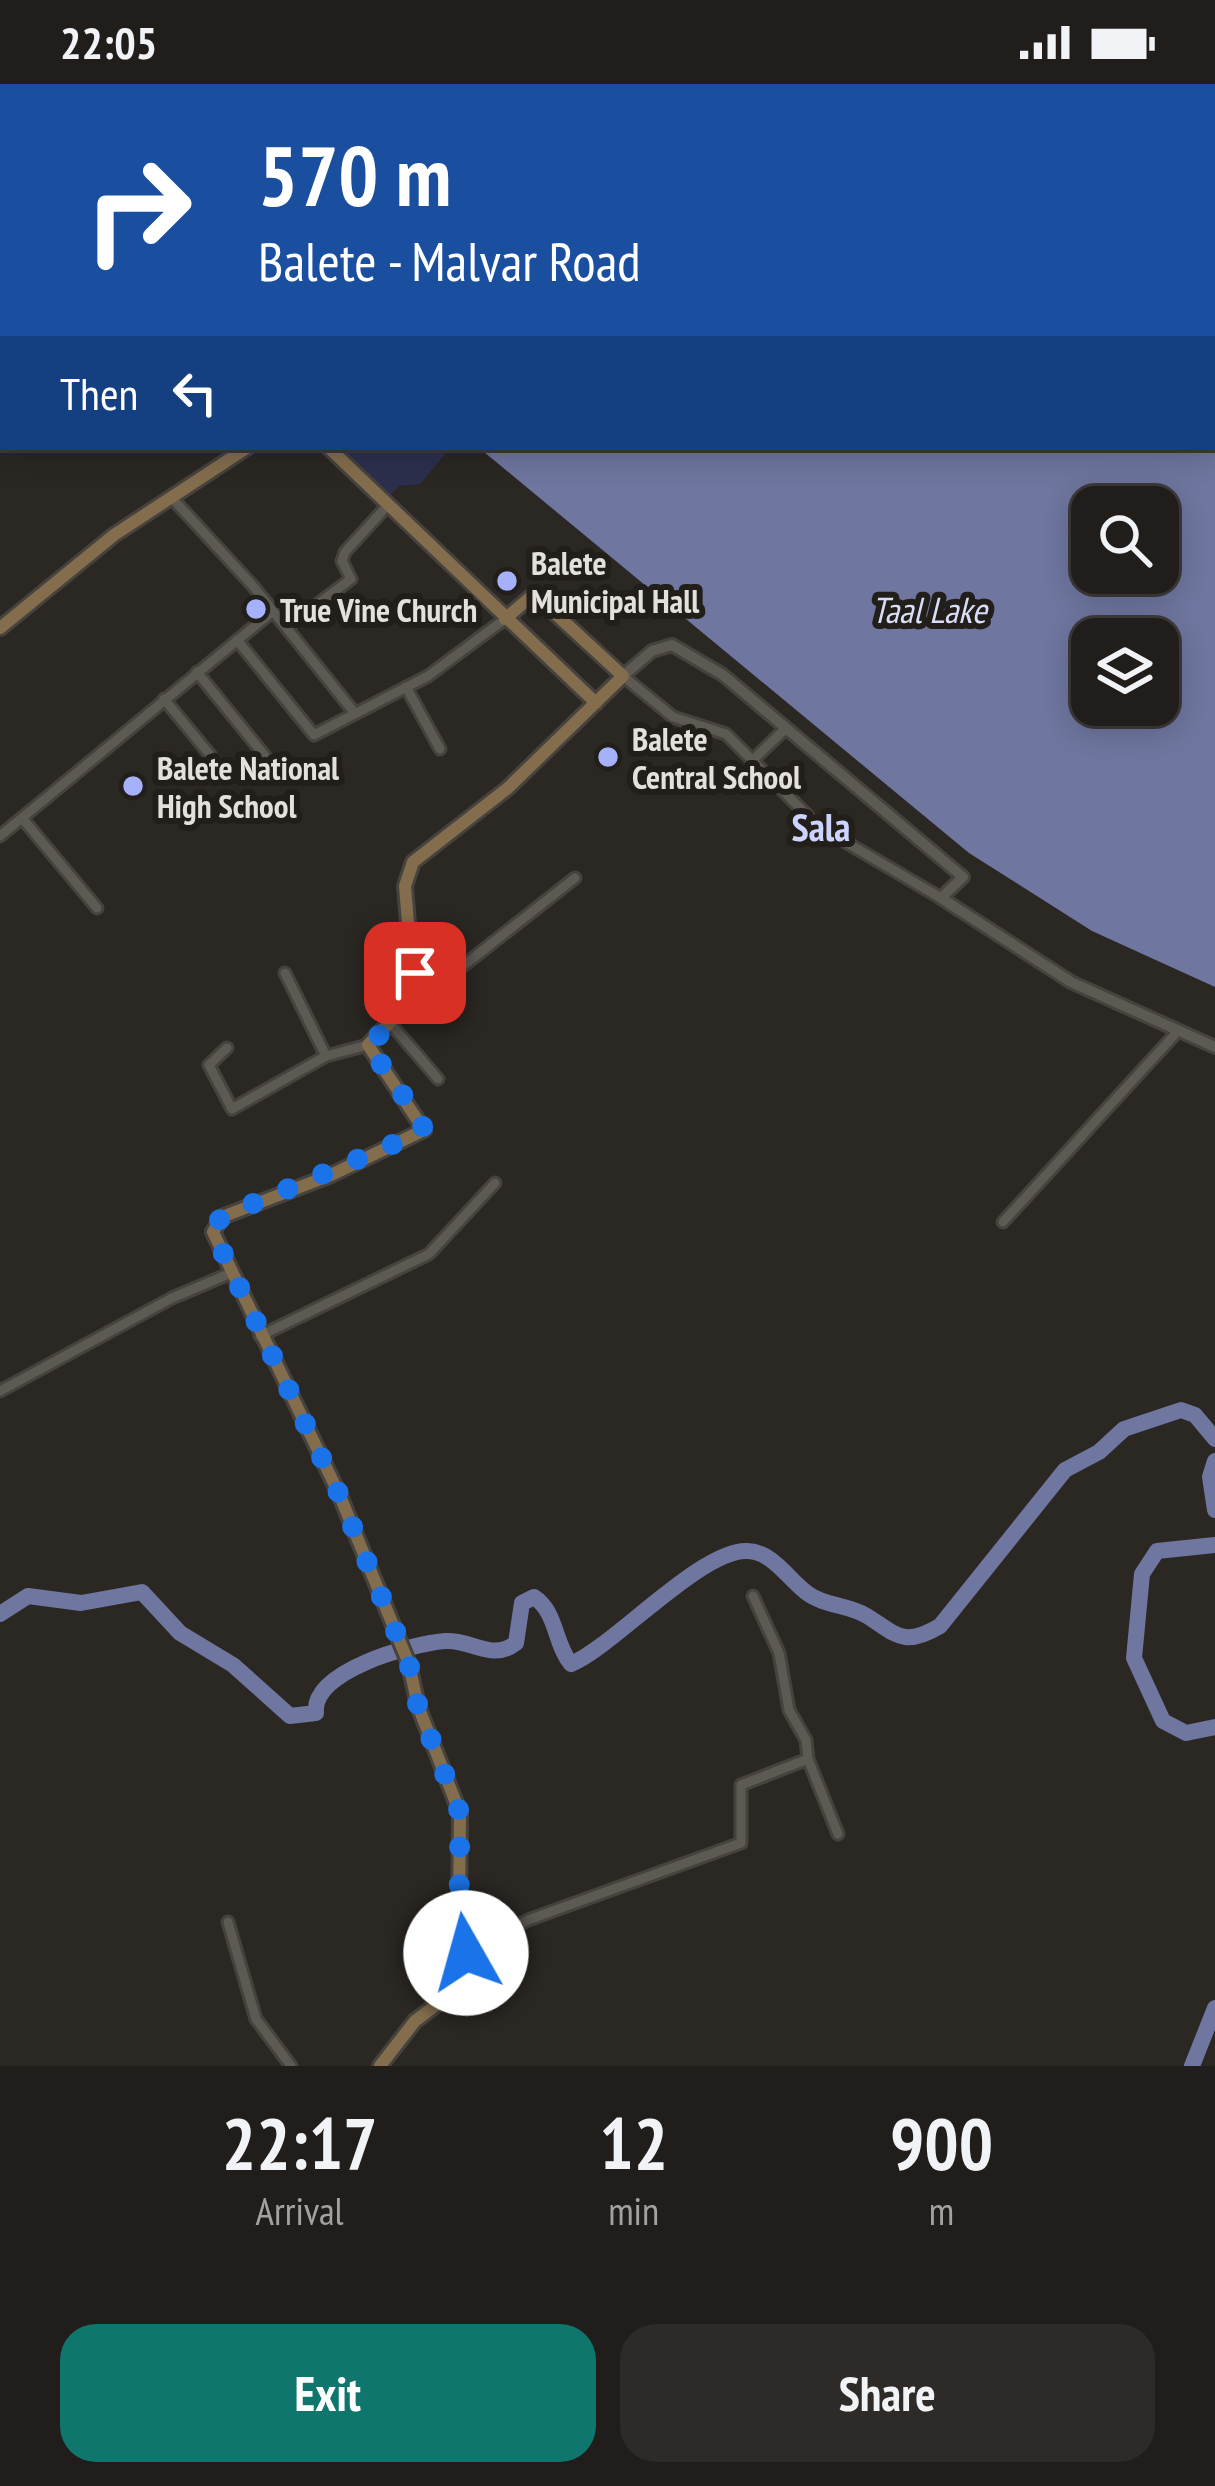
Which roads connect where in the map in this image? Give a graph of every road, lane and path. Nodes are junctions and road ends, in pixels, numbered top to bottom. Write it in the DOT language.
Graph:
graph roads {
  1 [pos="243,450"];
  2 [pos="331,450"];
  3 [pos="171,497"];
  4 [pos="388,505"];
  5 [pos="273,611"];
  6 [pos="506,619"];
  7 [pos="0,628"];
  8 [pos="287,628"];
  9 [pos="237,640"];
  10 [pos="197,672"];
  11 [pos="623,676"];
  12 [pos="406,687"];
  13 [pos="164,699"];
  14 [pos="596,703"];
  15 [pos="353,711"];
  16 [pos="786,728"];
  17 [pos="440,749"];
  18 [pos="266,756"];
  19 [pos="753,760"];
  20 [pos="216,762"];
  21 [pos="808,816"];
  22 [pos="22,818"];
  23 [pos="0,836"];
  24 [pos="842,840"];
  25 [pos="575,878"];
  26 [pos="941,898"];
  27 [pos="97,908"];
  28 [pos="286,973"];
  29 [pos="407,1010"];
  30 [pos="392,1024"];
  31 [pos="1178,1031"];
  32 [pos="368,1045"];
  33 [pos="1215,1047"];
  34 [pos="227,1048"];
  35 [pos="326,1056"];
  36 [pos="438,1079"];
  37 [pos="495,1183"];
  38 [pos="1003,1222"];
  39 [pos="231,1273"];
  40 [pos="260,1336"];
  41 [pos="0,1391"];
  42 [pos="753,1596"];
  43 [pos="808,1759"];
  44 [pos="838,1834"];
  45 [pos="228,1922"];
  46 [pos="466,1953"];
  47 [pos="291,2066"];
  48 [pos="380,2066"];
  1 -- 3 [label="main road"];
  2 -- 4 [label="main road"];
  3 -- 5 [label="street"];
  3 -- 7 [label="main road"];
  4 -- 6 [label="main road"];
  4 -- 8 [label="street"];
  5 -- 8 [label="street"];
  5 -- 9 [label="street"];
  6 -- 11 [label="main road"];
  6 -- 12 [label="street"];
  6 -- 14 [label="main road"];
  8 -- 15 [label="street"];
  9 -- 10 [label="street"];
  9 -- 15 [label="street"];
  10 -- 13 [label="street"];
  10 -- 18 [label="street"];
  11 -- 14 [label="main road"];
  11 -- 16 [label="street"];
  11 -- 19 [label="street"];
  12 -- 15 [label="street"];
  12 -- 17 [label="street"];
  13 -- 20 [label="street"];
  13 -- 22 [label="street"];
  14 -- 29 [label="main road"];
  16 -- 19 [label="street"];
  16 -- 26 [label="street"];
  19 -- 21 [label="street"];
  22 -- 23 [label="street"];
  22 -- 27 [label="street"];
  24 -- 26 [label="street"];
  25 -- 29 [label="street"];
  26 -- 31 [label="street"];
  28 -- 35 [label="street"];
  29 -- 30 [label="main road"];
  30 -- 32 [label="main road"];
  30 -- 36 [label="street"];
  31 -- 33 [label="street"];
  31 -- 38 [label="street"];
  32 -- 35 [label="street"];
  32 -- 39 [label="main road"];
  34 -- 35 [label="street"];
  37 -- 40 [label="street"];
  39 -- 40 [label="main road"];
  39 -- 41 [label="street"];
  40 -- 46 [label="main road"];
  42 -- 43 [label="street"];
  43 -- 44 [label="street"];
  43 -- 46 [label="street"];
  45 -- 47 [label="street"];
  46 -- 48 [label="main road"];
}
